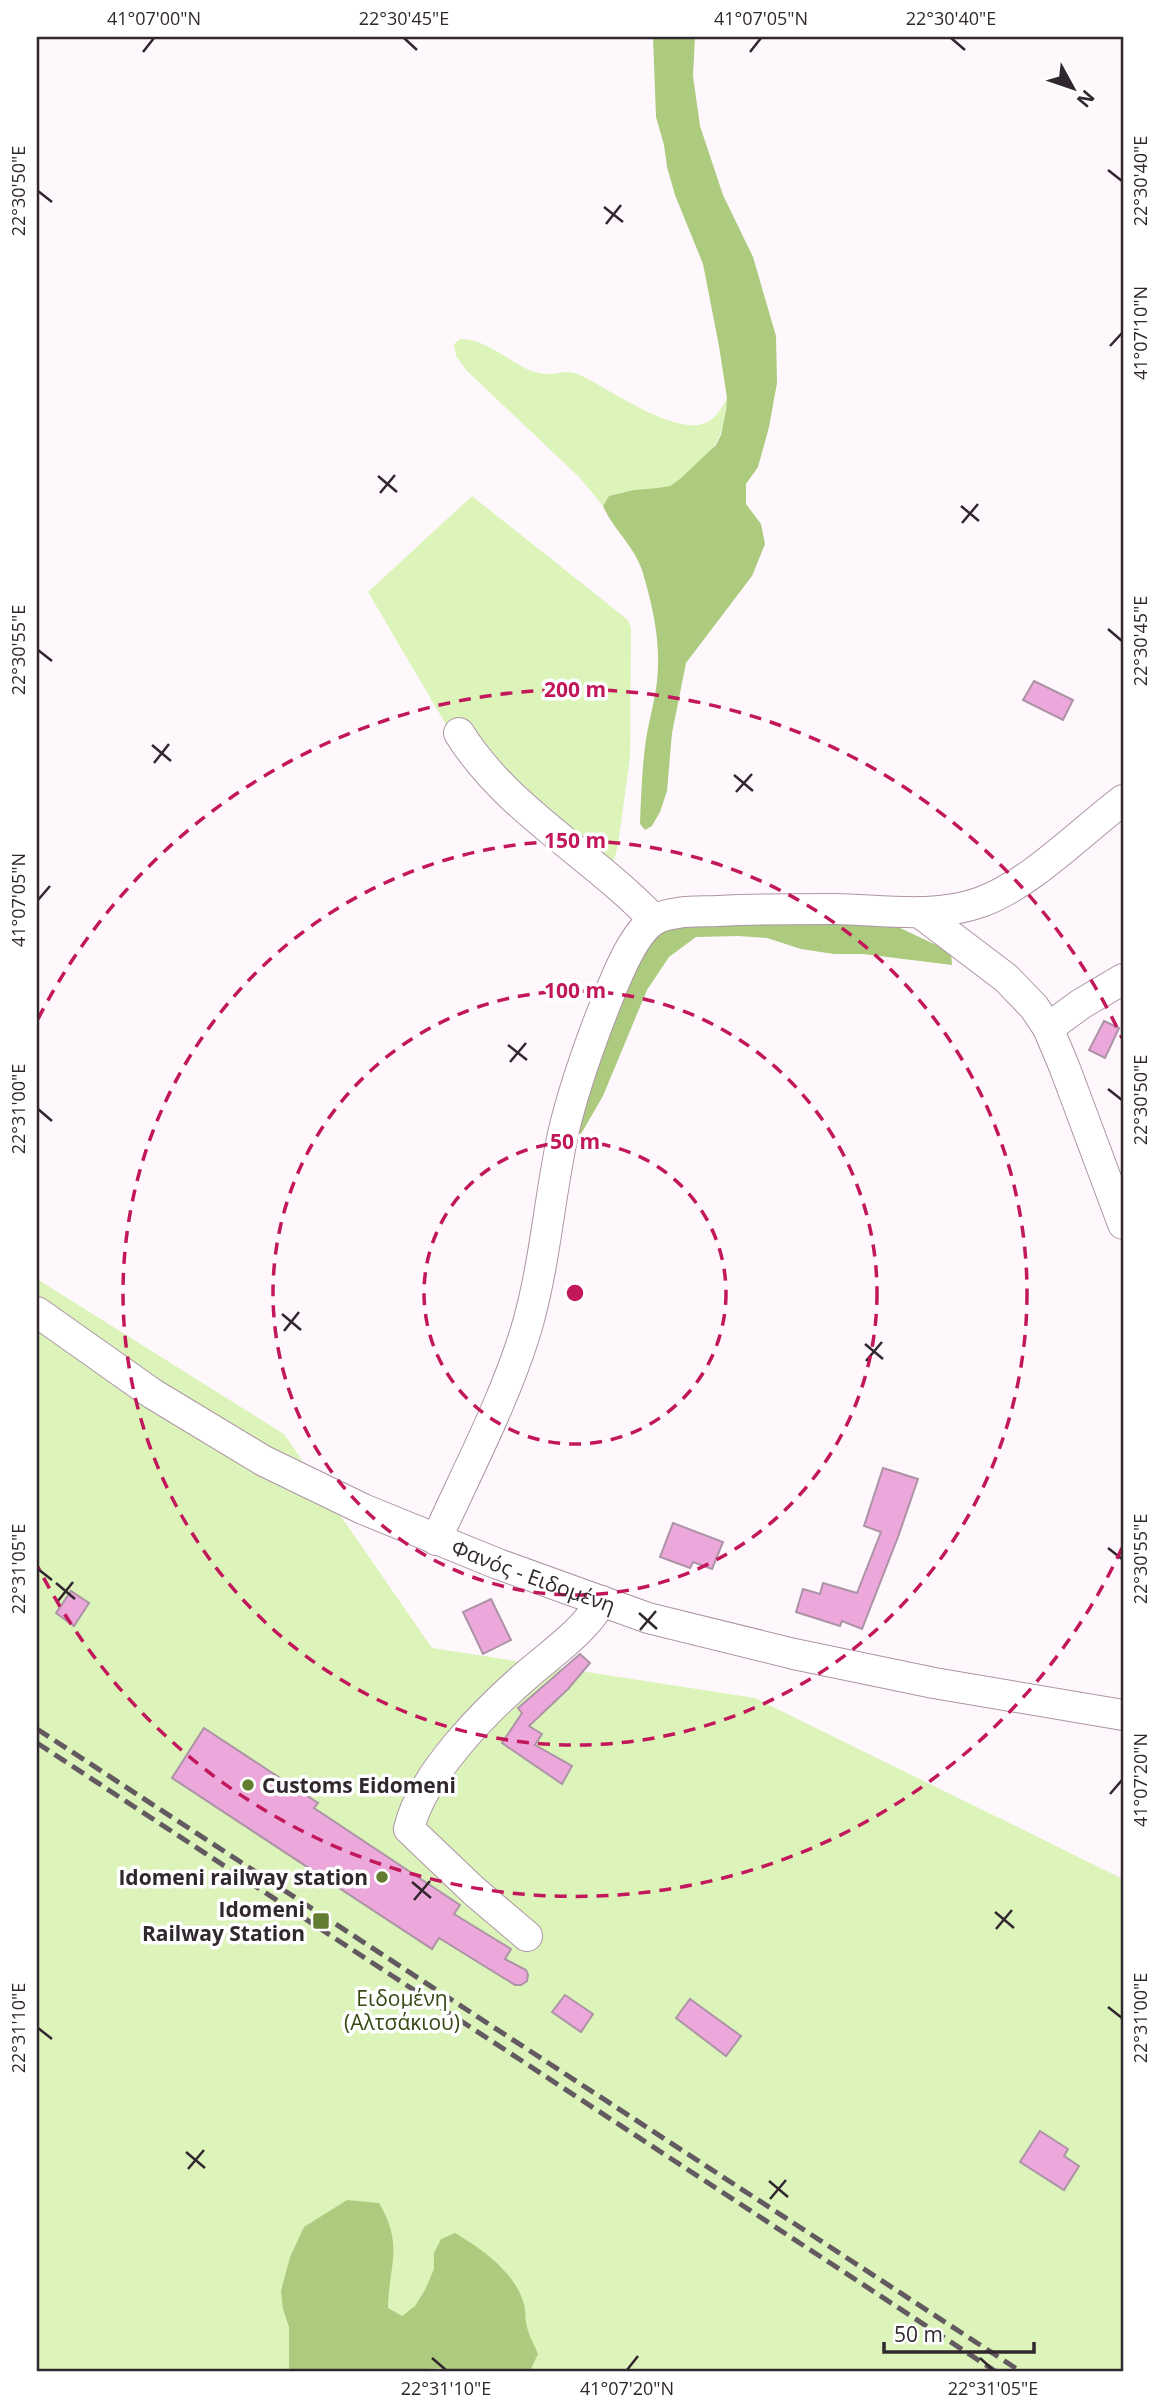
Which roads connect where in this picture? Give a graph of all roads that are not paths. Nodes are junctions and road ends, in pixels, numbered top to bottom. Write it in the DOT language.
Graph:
graph roads {
  1 [pos="459,733"];
  2 [pos="1123,800"];
  3 [pos="919,912"];
  4 [pos="654,920"];
  5 [pos="1123,979"];
  6 [pos="1048,1028"];
  7 [pos="1123,1224"];
  8 [pos="37,1312"];
  9 [pos="436,1540"];
  10 [pos="601,1601"];
  11 [pos="1123,1715"];
  12 [pos="527,1936"];
  1 -- 4 [label="street"];
  2 -- 3 [label="street"];
  3 -- 4 [label="street"];
  3 -- 6 [label="street"];
  4 -- 9 [label="street"];
  5 -- 6 [label="street"];
  6 -- 7 [label="street"];
  8 -- 9 [label="street, Φανός - Ειδομένη"];
  9 -- 10 [label="street, Φανός - Ειδομένη"];
  10 -- 11 [label="street, Φανός - Ειδομένη"];
  10 -- 12 [label="street"];
}
